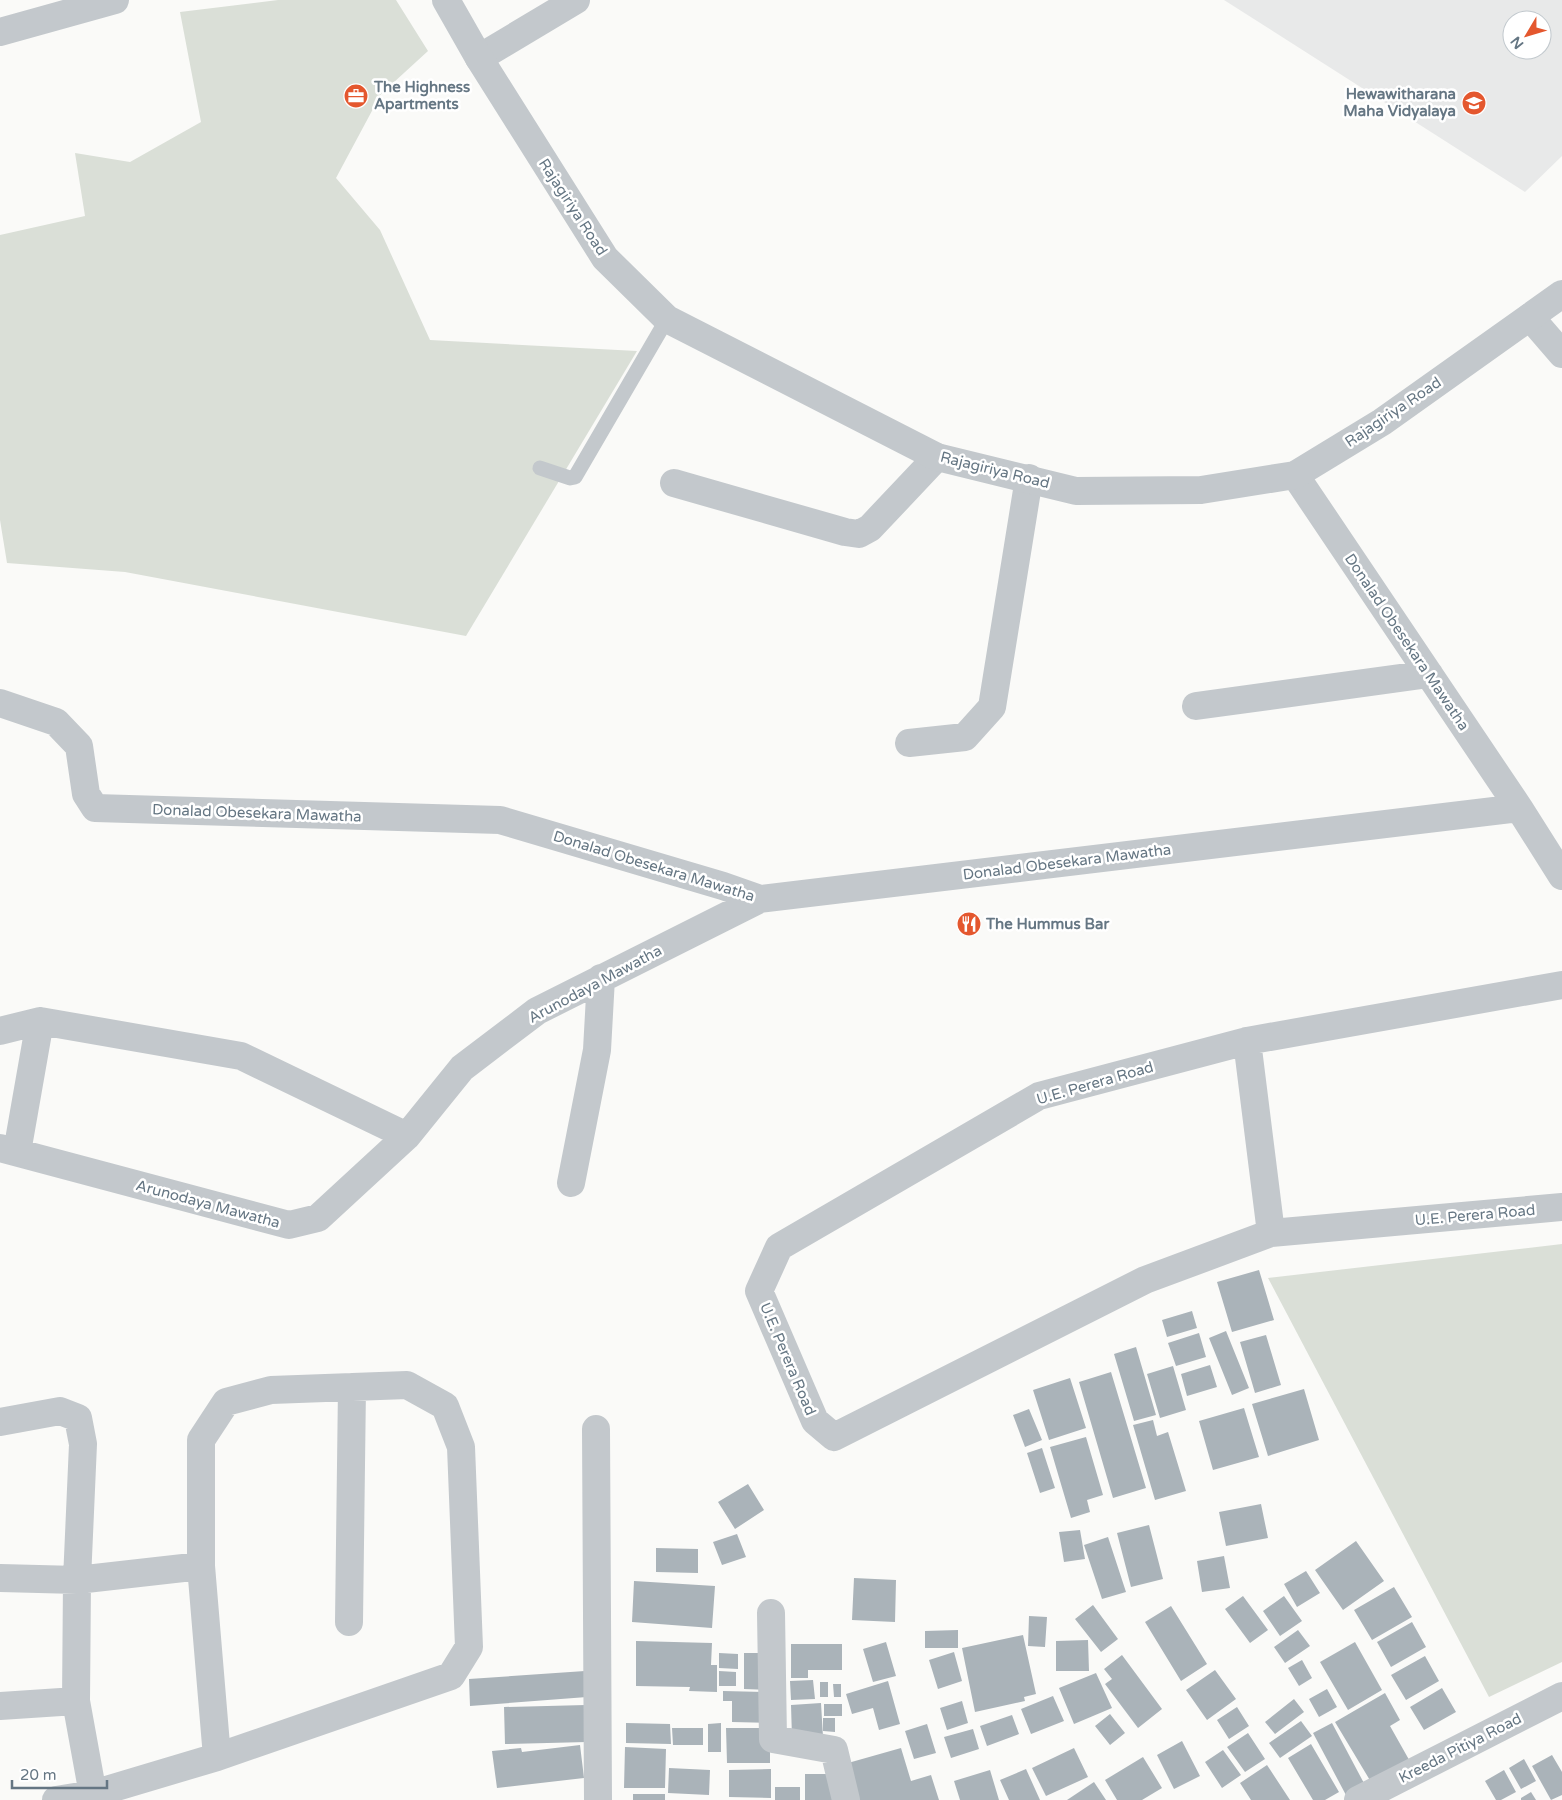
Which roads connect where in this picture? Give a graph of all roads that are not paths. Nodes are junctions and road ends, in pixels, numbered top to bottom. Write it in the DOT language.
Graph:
graph roads {
  1 [pos="115,0"];
  2 [pos="446,0"];
  3 [pos="576,0"];
  4 [pos="0,32"];
  5 [pos="479,58"];
  6 [pos="1562,294"];
  7 [pos="1530,317"];
  8 [pos="667,319"];
  9 [pos="1562,354"];
  10 [pos="937,457"];
  11 [pos="540,468"];
  12 [pos="1295,475"];
  13 [pos="1029,478"];
  14 [pos="674,483"];
  15 [pos="1428,674"];
  16 [pos="0,703"];
  17 [pos="1196,706"];
  18 [pos="909,743"];
  19 [pos="1519,808"];
  20 [pos="1562,876"];
  21 [pos="760,899"];
  22 [pos="601,978"];
  23 [pos="1562,984"];
  24 [pos="40,1021"];
  25 [pos="0,1031"];
  26 [pos="1247,1041"];
  27 [pos="407,1136"];
  28 [pos="8,1150"];
  29 [pos="571,1183"];
  30 [pos="1562,1207"];
  31 [pos="1271,1233"];
  32 [pos="352,1387"];
  33 [pos="0,1422"];
  34 [pos="596,1430"];
  35 [pos="201,1566"];
  36 [pos="0,1578"];
  37 [pos="77,1580"];
  38 [pos="771,1613"];
  39 [pos="349,1622"];
  40 [pos="1562,1696"];
  41 [pos="76,1701"];
  42 [pos="0,1706"];
  43 [pos="217,1757"];
  44 [pos="94,1797"];
  45 [pos="56,1800"];
  46 [pos="598,1800"];
  47 [pos="846,1800"];
  48 [pos="1358,1800"];
  1 -- 4 [label="street"];
  2 -- 5 [label="street, Rajagiriya Road"];
  3 -- 5 [label="street"];
  5 -- 8 [label="street, Rajagiriya Road"];
  6 -- 7 [label="street, Rajagiriya Road"];
  7 -- 9 [label="street"];
  7 -- 12 [label="street, Rajagiriya Road"];
  8 -- 10 [label="street, Rajagiriya Road"];
  8 -- 11 [label="lane"];
  10 -- 13 [label="street, Rajagiriya Road"];
  10 -- 14 [label="street"];
  12 -- 13 [label="street, Rajagiriya Road"];
  12 -- 15 [label="street, Donalad Obesekara Mawatha"];
  13 -- 18 [label="street"];
  15 -- 17 [label="street"];
  15 -- 19 [label="street, Donalad Obesekara Mawatha"];
  16 -- 21 [label="street, Donalad Obesekara Mawatha"];
  19 -- 20 [label="street, Donalad Obesekara Mawatha"];
  19 -- 21 [label="street, Donalad Obesekara Mawatha"];
  21 -- 22 [label="street, Arunodaya Mawatha"];
  22 -- 27 [label="street, Arunodaya Mawatha"];
  22 -- 29 [label="street"];
  23 -- 26 [label="street, U.E. Perera Road"];
  24 -- 25 [label="street"];
  24 -- 27 [label="street"];
  24 -- 28 [label="street"];
  26 -- 31 [label="street"];
  26 -- 31 [label="street, U.E. Perera Road"];
  27 -- 28 [label="street, Arunodaya Mawatha"];
  30 -- 31 [label="street, U.E. Perera Road"];
  32 -- 35 [label="street"];
  32 -- 39 [label="street"];
  32 -- 43 [label="street"];
  33 -- 37 [label="street"];
  34 -- 46 [label="street"];
  35 -- 37 [label="street"];
  35 -- 43 [label="street"];
  36 -- 37 [label="street"];
  37 -- 41 [label="street"];
  38 -- 47 [label="street"];
  40 -- 48 [label="street, Kreeda Pitiya Road"];
  41 -- 42 [label="street"];
  41 -- 44 [label="street"];
  43 -- 44 [label="street"];
  44 -- 45 [label="street"];
}
